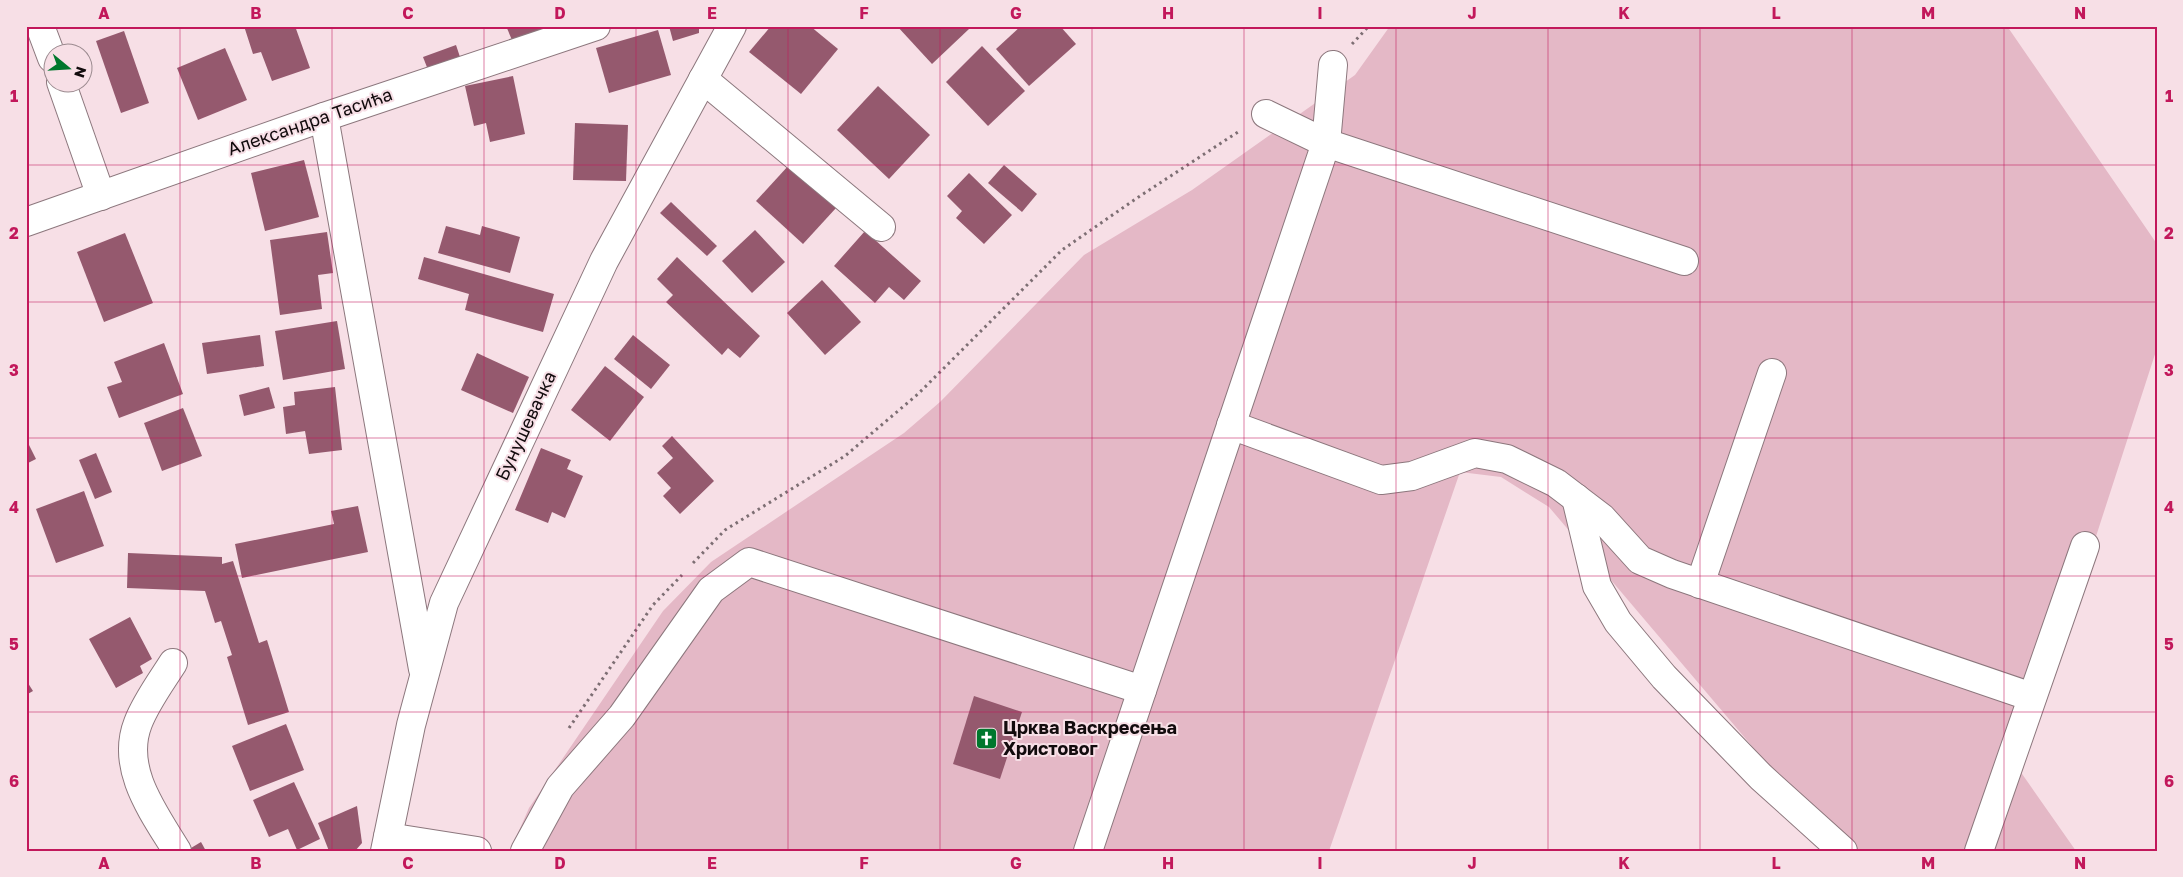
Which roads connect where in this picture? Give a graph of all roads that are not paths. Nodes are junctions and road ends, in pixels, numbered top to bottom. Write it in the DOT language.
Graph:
graph roads {
  1 [pos="40,26"];
  2 [pos="596,26"];
  3 [pos="732,26"];
  4 [pos="46,42"];
  5 [pos="1333,65"];
  6 [pos="703,79"];
  7 [pos="65,92"];
  8 [pos="1266,114"];
  9 [pos="324,117"];
  10 [pos="1326,143"];
  11 [pos="101,196"];
  12 [pos="26,222"];
  13 [pos="881,227"];
  14 [pos="1684,261"];
  15 [pos="1772,372"];
  16 [pos="1231,425"];
  17 [pos="1576,498"];
  18 [pos="2084,546"];
  19 [pos="1700,584"];
  20 [pos="173,663"];
  21 [pos="424,674"];
  22 [pos="1142,690"];
  23 [pos="2032,697"];
  24 [pos="386,844"];
  25 [pos="177,851"];
  26 [pos="477,851"];
  27 [pos="525,851"];
  28 [pos="1088,851"];
  29 [pos="1844,851"];
  30 [pos="1979,851"];
  1 -- 4 [label="street"];
  2 -- 9 [label="street, Александра Тасића"];
  3 -- 6 [label="street, Бунушевачка"];
  5 -- 10 [label="street"];
  6 -- 13 [label="street"];
  6 -- 21 [label="street, Бунушевачка"];
  7 -- 11 [label="street"];
  8 -- 10 [label="street"];
  9 -- 11 [label="street, Александра Тасића"];
  9 -- 21 [label="street"];
  10 -- 14 [label="street"];
  10 -- 16 [label="street"];
  11 -- 12 [label="street, Александра Тасића"];
  15 -- 19 [label="street"];
  16 -- 17 [label="street"];
  16 -- 22 [label="street"];
  17 -- 19 [label="street"];
  17 -- 29 [label="street"];
  18 -- 23 [label="street"];
  19 -- 23 [label="street"];
  20 -- 25 [label="street"];
  21 -- 24 [label="street, Бунушевачка"];
  22 -- 27 [label="street"];
  22 -- 28 [label="street"];
  23 -- 30 [label="street"];
  24 -- 26 [label="street"];
}
